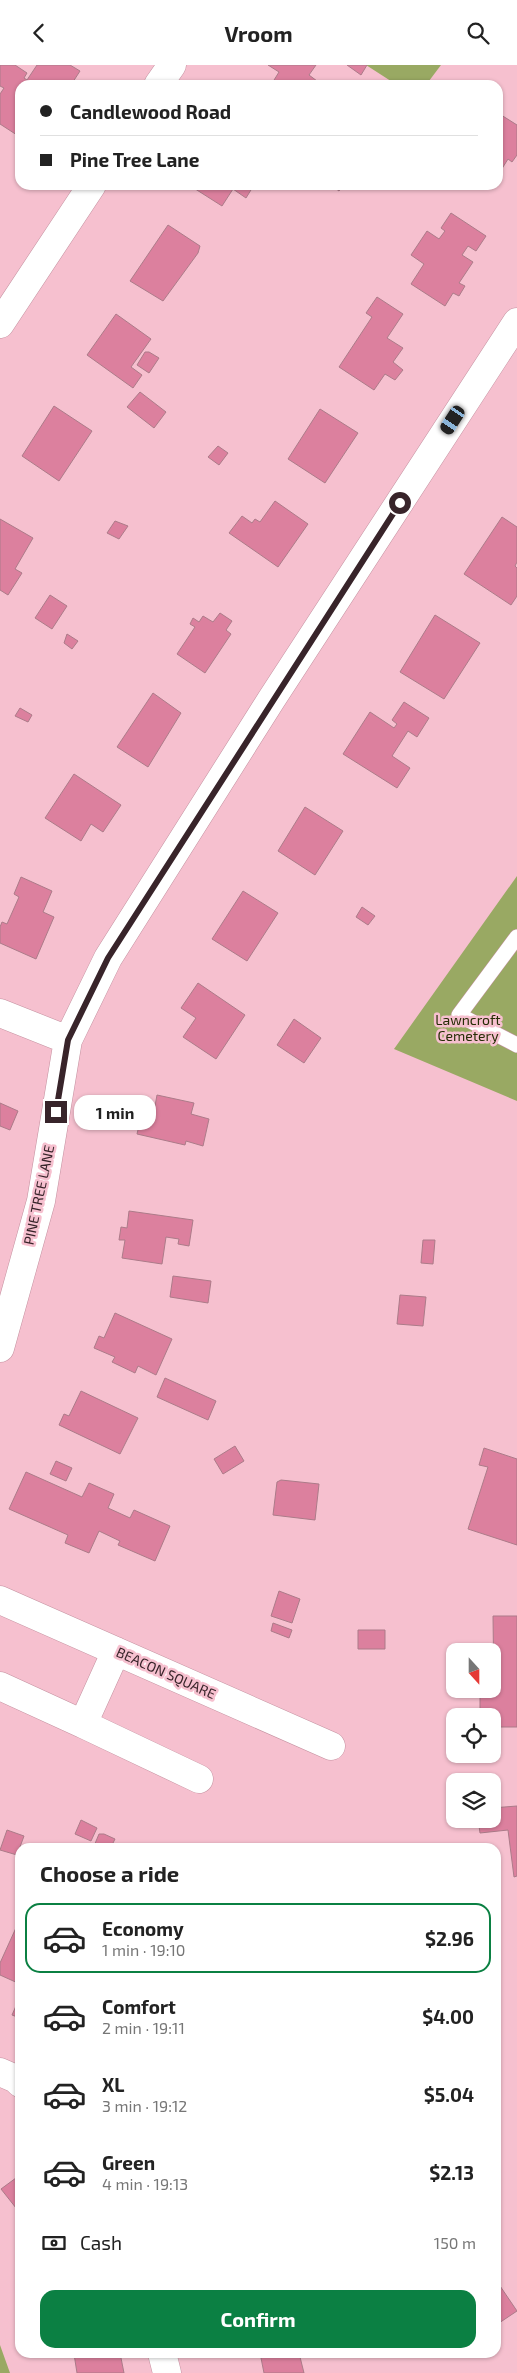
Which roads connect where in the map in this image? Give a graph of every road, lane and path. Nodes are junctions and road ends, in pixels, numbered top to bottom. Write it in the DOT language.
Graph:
graph roads {
  1 [pos="172,65"];
  2 [pos="162,80"];
  3 [pos="89,190"];
  4 [pos="517,322"];
  5 [pos="0,324"];
  6 [pos="517,937"];
  7 [pos="0,1013"];
  8 [pos="68,1040"];
  9 [pos="517,1045"];
  10 [pos="0,1348"];
  11 [pos="0,1600"];
  12 [pos="116,1651"];
  13 [pos="0,1686"];
  14 [pos="83,1724"];
  15 [pos="331,1746"];
  16 [pos="198,1779"];
  17 [pos="0,2072"];
  18 [pos="15,2079"];
  19 [pos="163,2358"];
  20 [pos="167,2373"];
  1 -- 2 [label="street"];
  3 -- 5 [label="street"];
  4 -- 8 [label="street, PINE TREE LANE"];
  6 -- 9 [label="lane"];
  7 -- 8 [label="street"];
  8 -- 10 [label="street, PINE TREE LANE"];
  11 -- 12 [label="street, BEACON SQUARE"];
  12 -- 14 [label="street"];
  12 -- 15 [label="street, BEACON SQUARE"];
  13 -- 14 [label="street"];
  14 -- 16 [label="street"];
  17 -- 18 [label="street"];
  19 -- 20 [label="street"];
}
